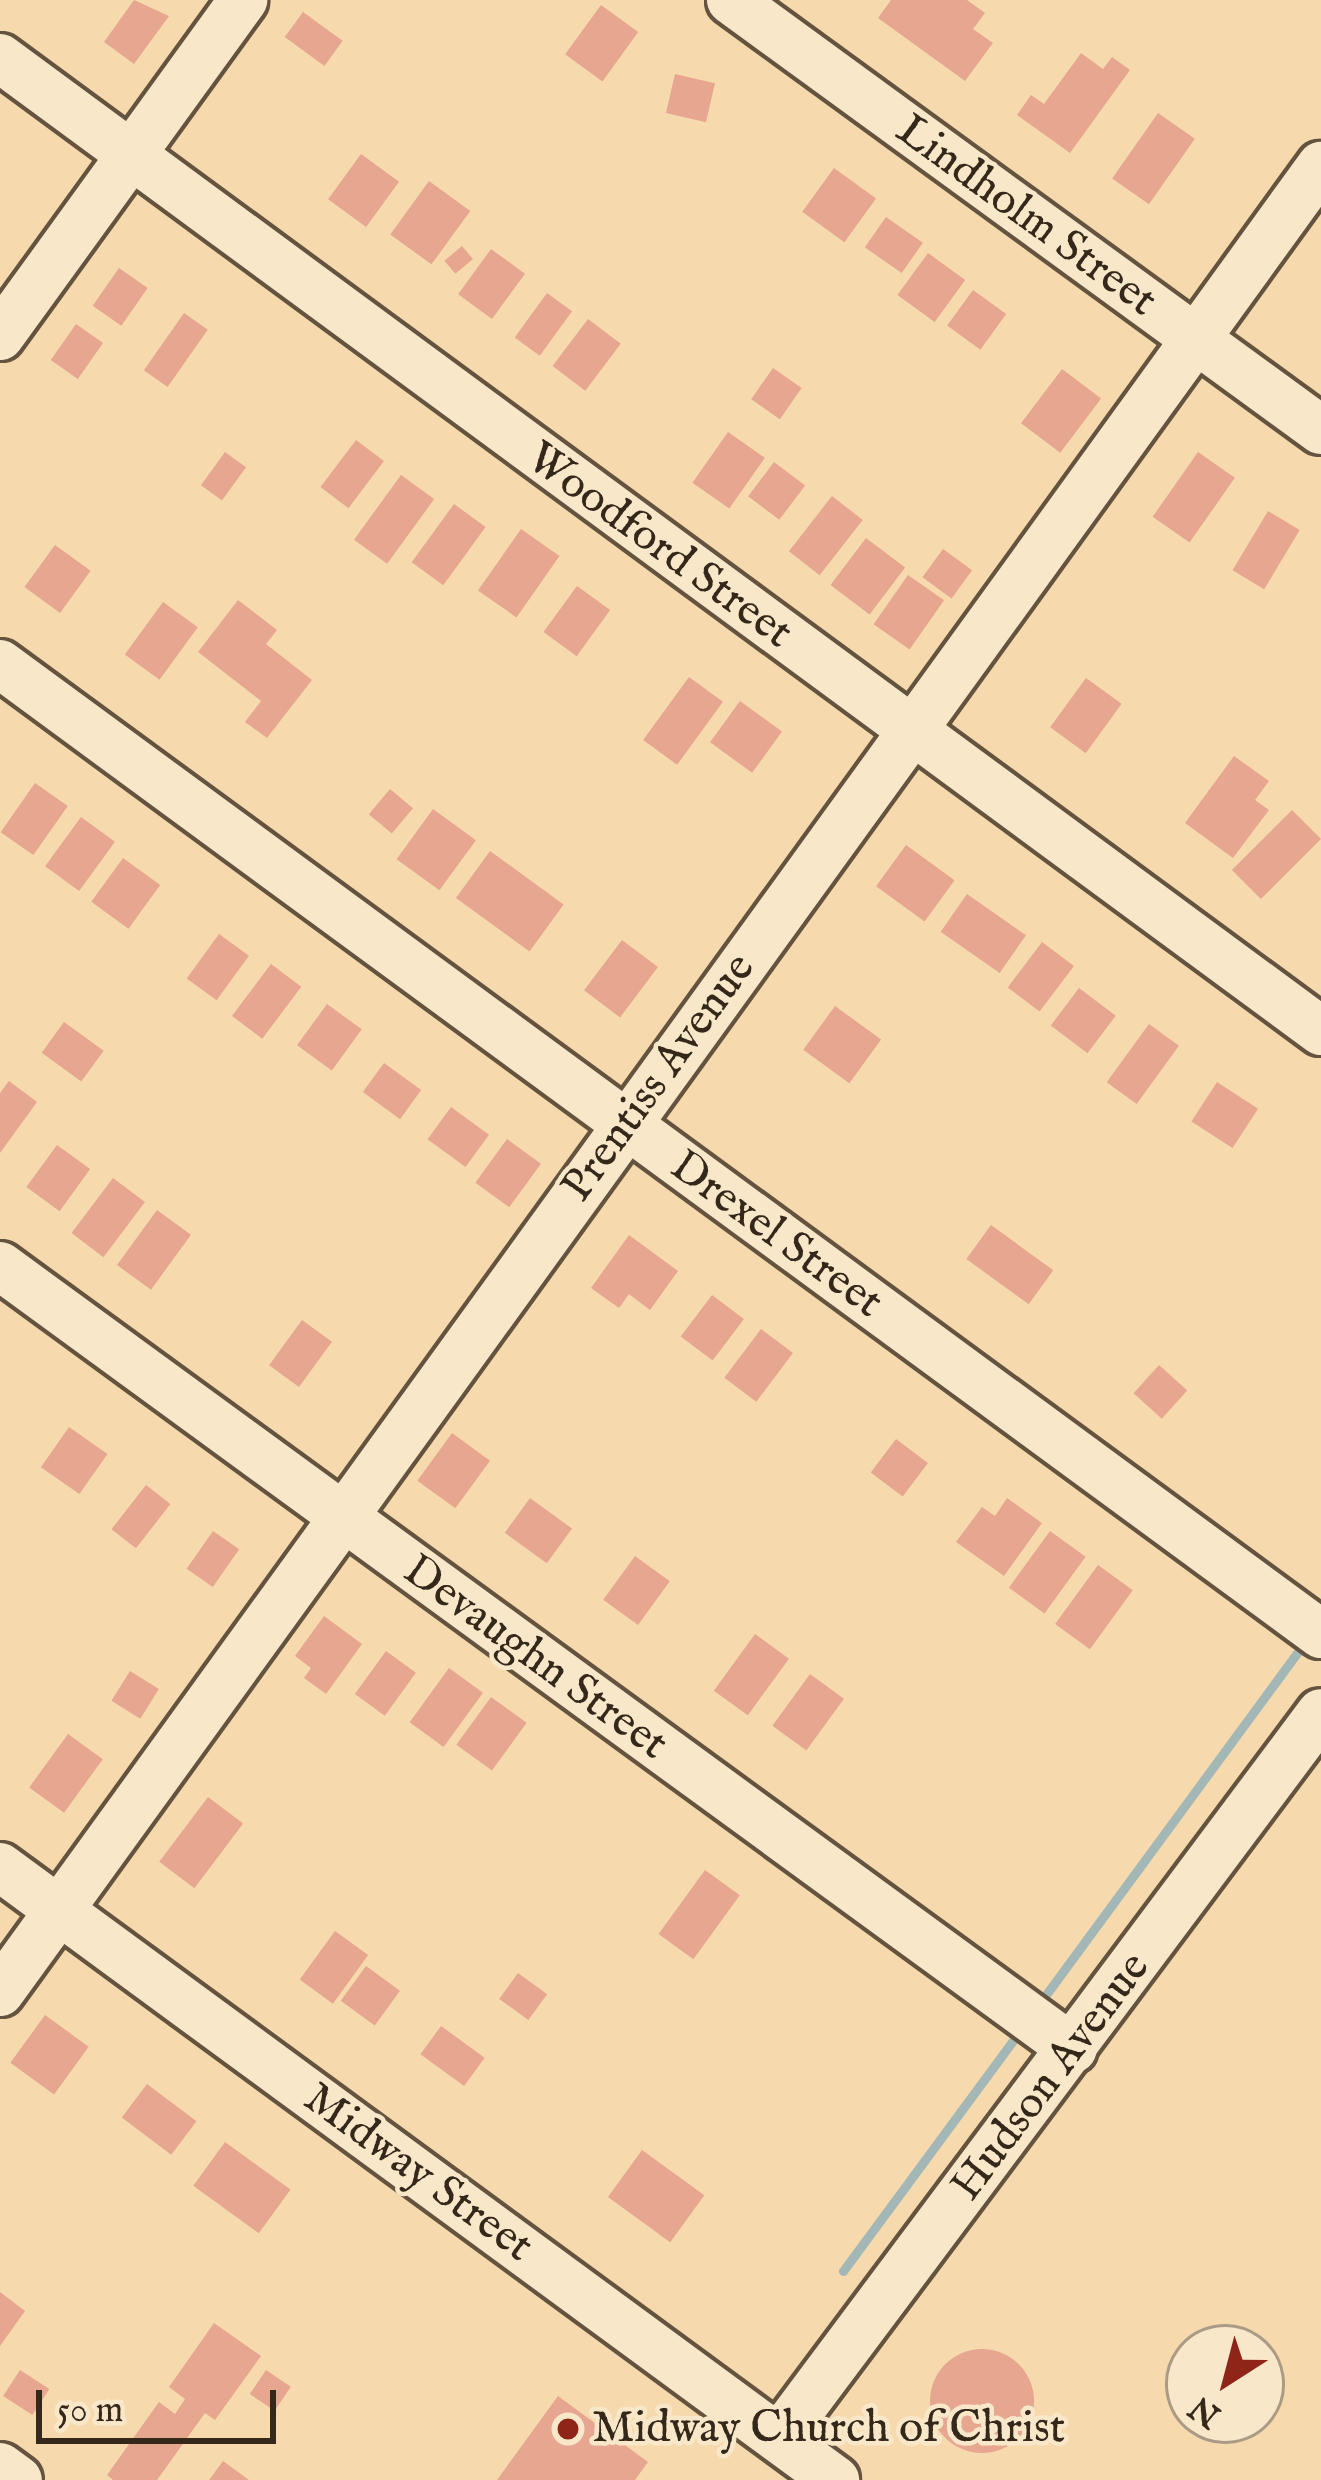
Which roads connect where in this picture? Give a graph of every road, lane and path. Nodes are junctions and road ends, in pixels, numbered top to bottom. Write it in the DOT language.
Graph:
graph roads {
  1 [pos="243,0"];
  2 [pos="731,0"];
  3 [pos="0,58"];
  4 [pos="132,156"];
  5 [pos="1321,166"];
  6 [pos="0,336"];
  7 [pos="1195,339"];
  8 [pos="1321,430"];
  9 [pos="0,664"];
  10 [pos="911,730"];
  11 [pos="1321,1031"];
  12 [pos="626,1125"];
  13 [pos="0,1266"];
  14 [pos="342,1518"];
  15 [pos="1321,1634"];
  16 [pos="1321,1713"];
  17 [pos="0,1867"];
  18 [pos="57,1909"];
  19 [pos="0,1992"];
  20 [pos="1073,2048"];
  21 [pos="779,2438"];
  22 [pos="0,2467"];
  23 [pos="18,2480"];
  24 [pos="835,2480"];
  1 -- 4 [label="street"];
  2 -- 7 [label="street, Lindholm Street"];
  3 -- 4 [label="street, Woodford Street"];
  4 -- 6 [label="street"];
  4 -- 10 [label="street, Woodford Street"];
  5 -- 7 [label="street, Prentiss Avenue"];
  7 -- 8 [label="street, Lindholm Street"];
  7 -- 10 [label="street, Prentiss Avenue"];
  9 -- 12 [label="street, Drexel Street"];
  10 -- 11 [label="street, Woodford Street"];
  10 -- 12 [label="street, Prentiss Avenue"];
  12 -- 14 [label="street, Prentiss Avenue"];
  12 -- 15 [label="street, Drexel Street"];
  13 -- 14 [label="street, Devaughn Street"];
  14 -- 18 [label="street, Prentiss Avenue"];
  14 -- 20 [label="street, Devaughn Street"];
  16 -- 20 [label="street, Hudson Avenue"];
  17 -- 18 [label="street, Midway Street"];
  18 -- 19 [label="street, Prentiss Avenue"];
  18 -- 21 [label="street, Midway Street"];
  20 -- 21 [label="street, Hudson Avenue"];
  21 -- 24 [label="street, Midway Street"];
  22 -- 23 [label="street"];
}
